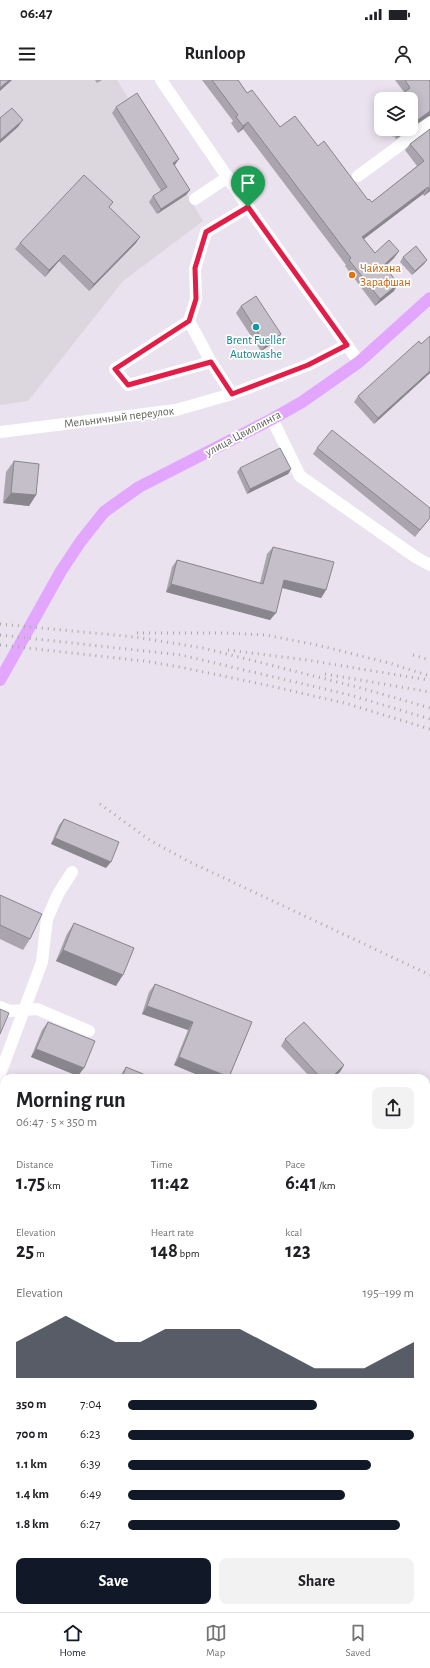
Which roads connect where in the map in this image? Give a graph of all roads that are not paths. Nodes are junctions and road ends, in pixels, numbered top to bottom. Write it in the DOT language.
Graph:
graph roads {
  1 [pos="161,80"];
  2 [pos="430,123"];
  3 [pos="358,176"];
  4 [pos="228,177"];
  5 [pos="195,199"];
  6 [pos="248,207"];
  7 [pos="430,298"];
  8 [pos="189,321"];
  9 [pos="347,345"];
  10 [pos="211,362"];
  11 [pos="359,362"];
  12 [pos="232,394"];
  13 [pos="272,419"];
  14 [pos="0,432"];
  15 [pos="430,565"];
  16 [pos="0,680"];
  17 [pos="72,872"];
  18 [pos="0,1007"];
  19 [pos="24,1010"];
  20 [pos="89,1031"];
  21 [pos="0,1074"];
  1 -- 4 [label="street"];
  2 -- 3 [label="street"];
  4 -- 5 [label="street"];
  4 -- 6 [label="street"];
  6 -- 8 [label="street"];
  6 -- 9 [label="street"];
  7 -- 11 [label="main road, улица Цвиллинга"];
  8 -- 10 [label="street"];
  8 -- 10 [label="street"];
  9 -- 11 [label="street"];
  9 -- 12 [label="street, Мельничный переулок"];
  10 -- 12 [label="street"];
  11 -- 13 [label="main road, улица Цвиллинга"];
  12 -- 14 [label="street, Мельничный переулок"];
  13 -- 15 [label="street"];
  13 -- 16 [label="main road, улица Цвиллинга"];
  17 -- 19 [label="street"];
  18 -- 19 [label="street"];
  19 -- 20 [label="street"];
  19 -- 21 [label="street"];
}
